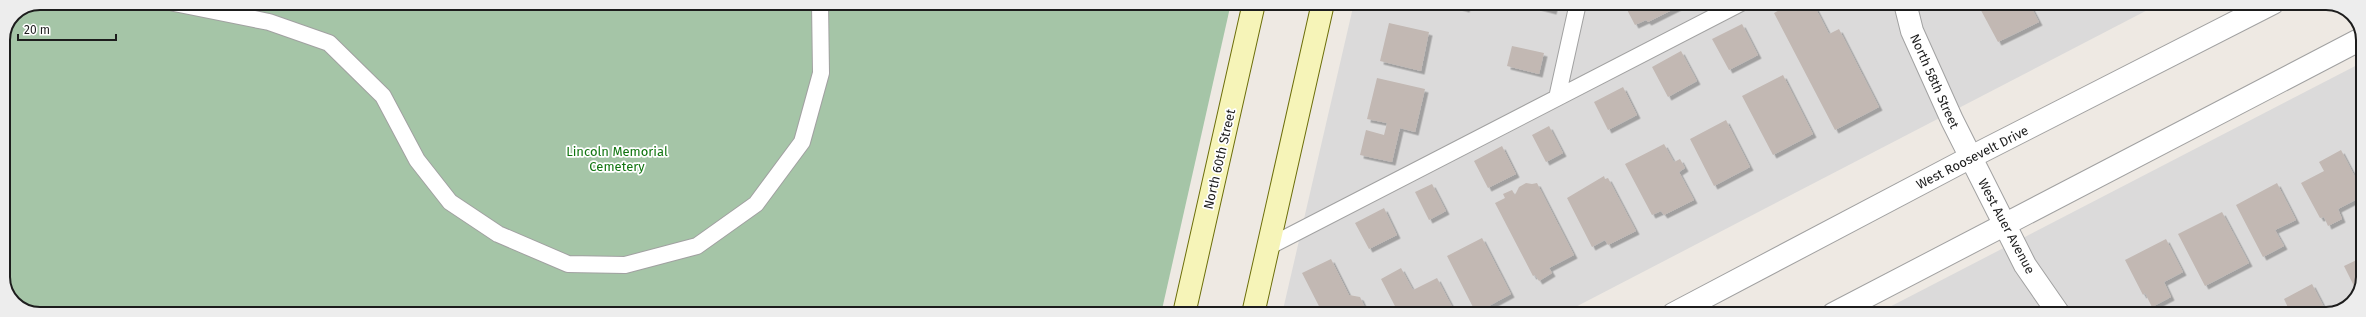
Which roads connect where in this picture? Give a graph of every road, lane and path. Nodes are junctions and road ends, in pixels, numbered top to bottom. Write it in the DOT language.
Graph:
graph roads {
  1 [pos="209,10"];
  2 [pos="820,10"];
  3 [pos="1252,10"];
  4 [pos="1321,10"];
  5 [pos="1576,10"];
  6 [pos="1727,10"];
  7 [pos="1907,10"];
  8 [pos="2259,10"];
  9 [pos="2356,42"];
  10 [pos="1557,98"];
  11 [pos="1971,157"];
  12 [pos="2004,225"];
  13 [pos="1268,247"];
  14 [pos="1186,307"];
  15 [pos="1255,307"];
  16 [pos="1686,307"];
  17 [pos="1846,307"];
  18 [pos="2054,307"];
  1 -- 2 [label="lane"];
  3 -- 14 [label="main road, North 60th Street"];
  4 -- 13 [label="main road"];
  5 -- 10 [label="lane"];
  6 -- 10 [label="lane"];
  7 -- 11 [label="street, North 58th Street"];
  8 -- 11 [label="street, West Roosevelt Drive"];
  9 -- 12 [label="street"];
  10 -- 13 [label="lane"];
  11 -- 12 [label="street, West Auer Avenue"];
  11 -- 16 [label="street, West Roosevelt Drive"];
  12 -- 17 [label="street"];
  12 -- 18 [label="street, West Auer Avenue"];
  13 -- 15 [label="main road"];
}
